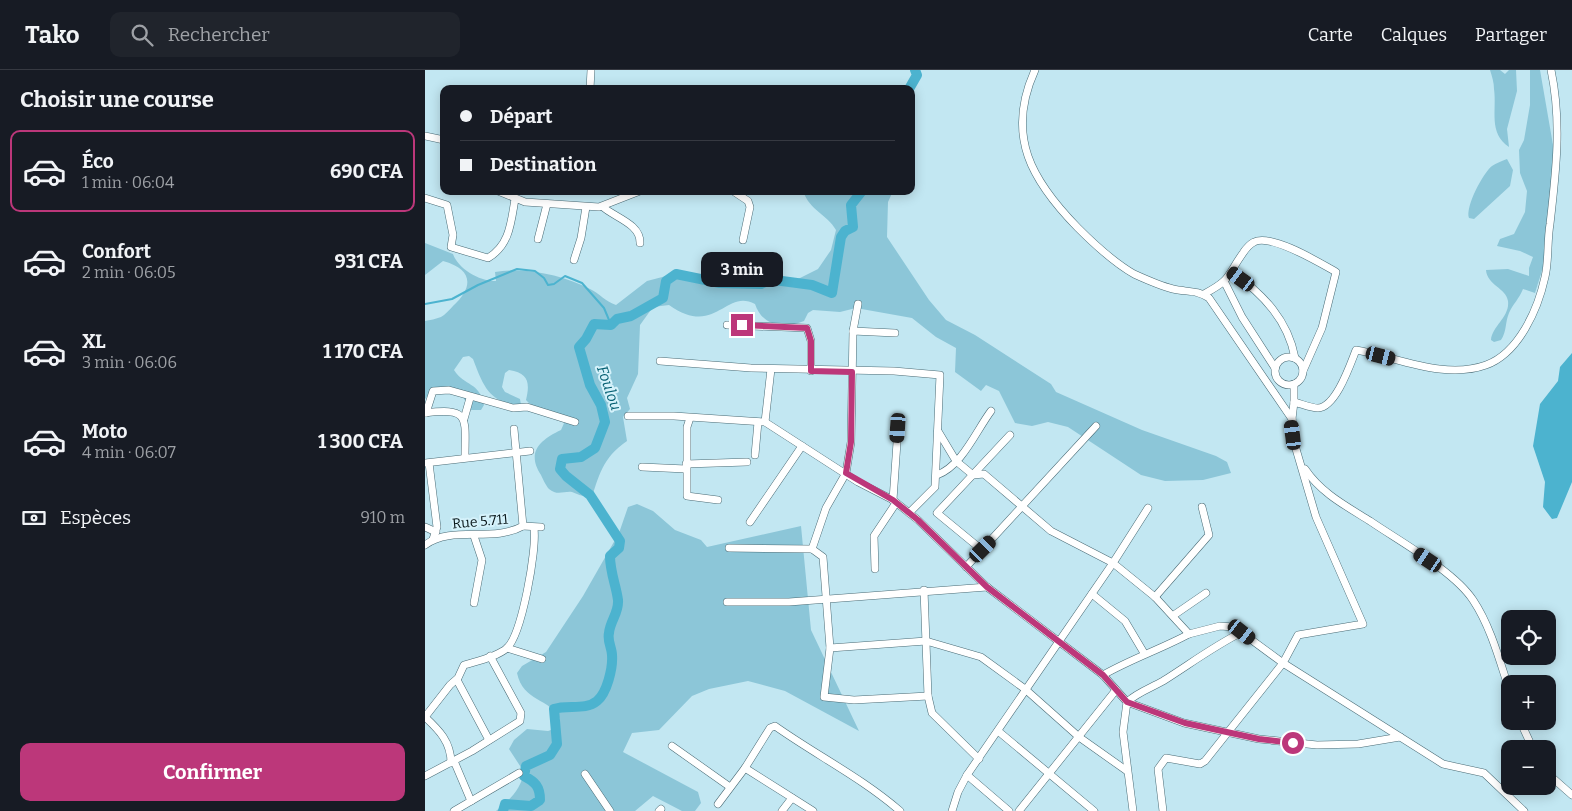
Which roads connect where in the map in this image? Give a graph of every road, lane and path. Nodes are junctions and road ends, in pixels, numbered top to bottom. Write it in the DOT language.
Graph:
graph roads {
  1 [pos="591,70"];
  2 [pos="1035,70"];
  3 [pos="1551,70"];
  4 [pos="589,85"];
  5 [pos="425,136"];
  6 [pos="440,139"];
  7 [pos="507,195"];
  8 [pos="631,195"];
  9 [pos="739,195"];
  10 [pos="425,198"];
  11 [pos="515,199"];
  12 [pos="547,204"];
  13 [pos="586,207"];
  14 [pos="603,207"];
  15 [pos="538,239"];
  16 [pos="743,240"];
  17 [pos="639,242"];
  18 [pos="574,260"];
  19 [pos="1232,272"];
  20 [pos="1225,283"];
  21 [pos="1204,294"];
  22 [pos="858,304"];
  23 [pos="727,325"];
  24 [pos="853,332"];
  25 [pos="895,333"];
  26 [pos="1295,358"];
  27 [pos="660,361"];
  28 [pos="1275,368"];
  29 [pos="771,369"];
  30 [pos="811,371"];
  31 [pos="1303,371"];
  32 [pos="852,372"];
  33 [pos="1294,384"];
  34 [pos="470,398"];
  35 [pos="1295,402"];
  36 [pos="991,411"];
  37 [pos="425,413"];
  38 [pos="628,416"];
  39 [pos="690,418"];
  40 [pos="1291,419"];
  41 [pos="464,420"];
  42 [pos="575,422"];
  43 [pos="762,422"];
  44 [pos="1096,426"];
  45 [pos="898,428"];
  46 [pos="514,429"];
  47 [pos="938,431"];
  48 [pos="1010,435"];
  49 [pos="802,446"];
  50 [pos="530,451"];
  51 [pos="515,452"];
  52 [pos="755,455"];
  53 [pos="465,457"];
  54 [pos="956,461"];
  55 [pos="747,462"];
  56 [pos="1301,462"];
  57 [pos="427,463"];
  58 [pos="686,466"];
  59 [pos="642,467"];
  60 [pos="846,473"];
  61 [pos="937,475"];
  62 [pos="973,475"];
  63 [pos="719,500"];
  64 [pos="895,501"];
  65 [pos="1023,506"];
  66 [pos="1201,507"];
  67 [pos="1148,508"];
  68 [pos="909,513"];
  69 [pos="750,522"];
  70 [pos="523,526"];
  71 [pos="425,527"];
  72 [pos="435,536"];
  73 [pos="474,536"];
  74 [pos="425,545"];
  75 [pos="729,548"];
  76 [pos="812,549"];
  77 [pos="982,550"];
  78 [pos="1113,563"];
  79 [pos="966,567"];
  80 [pos="875,569"];
  81 [pos="987,587"];
  82 [pos="924,590"];
  83 [pos="1206,593"];
  84 [pos="1092,594"];
  85 [pos="1155,597"];
  86 [pos="825,598"];
  87 [pos="727,602"];
  88 [pos="474,603"];
  89 [pos="1174,615"];
  90 [pos="1242,632"];
  91 [pos="1189,634"];
  92 [pos="1058,641"];
  93 [pos="926,642"];
  94 [pos="507,648"];
  95 [pos="830,648"];
  96 [pos="1144,653"];
  97 [pos="490,656"];
  98 [pos="542,659"];
  99 [pos="1283,663"];
  100 [pos="1103,675"];
  101 [pos="1504,675"];
  102 [pos="457,680"];
  103 [pos="1025,689"];
  104 [pos="1116,690"];
  105 [pos="928,696"];
  106 [pos="1127,702"];
  107 [pos="998,731"];
  108 [pos="1228,732"];
  109 [pos="1079,737"];
  110 [pos="1400,737"];
  111 [pos="489,740"];
  112 [pos="672,746"];
  113 [pos="979,759"];
  114 [pos="452,762"];
  115 [pos="745,768"];
  116 [pos="1127,771"];
  117 [pos="519,773"];
  118 [pos="585,774"];
  119 [pos="1051,774"];
  120 [pos="967,775"];
  121 [pos="425,776"];
  122 [pos="1556,781"];
  123 [pos="730,787"];
  124 [pos="1572,795"];
  125 [pos="792,798"];
  126 [pos="471,801"];
  127 [pos="718,804"];
  128 [pos="453,811"];
  129 [pos="610,811"];
  130 [pos="782,811"];
  131 [pos="813,811"];
  132 [pos="900,811"];
  133 [pos="953,811"];
  134 [pos="1009,811"];
  135 [pos="1019,811"];
  136 [pos="1094,811"];
  137 [pos="1133,811"];
  138 [pos="1163,811"];
  139 [pos="1524,811"];
  1 -- 4 [label="street"];
  2 -- 21 [label="street"];
  3 -- 35 [label="street"];
  5 -- 6 [label="street"];
  7 -- 11 [label="street"];
  8 -- 14 [label="street"];
  9 -- 16 [label="street"];
  10 -- 11 [label="street"];
  11 -- 12 [label="street"];
  12 -- 13 [label="street"];
  12 -- 15 [label="street"];
  13 -- 14 [label="street"];
  13 -- 18 [label="street"];
  14 -- 17 [label="street"];
  19 -- 20 [label="street"];
  19 -- 26 [label="street"];
  19 -- 31 [label="street"];
  20 -- 21 [label="street"];
  20 -- 28 [label="street"];
  21 -- 40 [label="street"];
  22 -- 24 [label="street"];
  23 -- 30 [label="street"];
  24 -- 25 [label="street"];
  24 -- 32 [label="street"];
  26 -- 28 [label="street"];
  26 -- 31 [label="street"];
  27 -- 29 [label="street"];
  28 -- 33 [label="street"];
  29 -- 30 [label="street"];
  29 -- 43 [label="street"];
  30 -- 32 [label="street"];
  31 -- 33 [label="street"];
  32 -- 47 [label="street"];
  32 -- 60 [label="street"];
  33 -- 35 [label="street"];
  34 -- 37 [label="street"];
  34 -- 41 [label="street"];
  34 -- 42 [label="street"];
  35 -- 40 [label="street"];
  36 -- 54 [label="street"];
  37 -- 41 [label="street"];
  38 -- 39 [label="street"];
  39 -- 43 [label="street"];
  39 -- 58 [label="street"];
  40 -- 56 [label="street"];
  41 -- 53 [label="street"];
  43 -- 49 [label="street"];
  43 -- 52 [label="street"];
  44 -- 65 [label="street"];
  45 -- 64 [label="street"];
  46 -- 51 [label="street, Rue 5.711"];
  47 -- 54 [label="street"];
  47 -- 61 [label="street"];
  48 -- 62 [label="street"];
  49 -- 60 [label="street"];
  49 -- 69 [label="street"];
  50 -- 51 [label="street"];
  51 -- 53 [label="street"];
  51 -- 70 [label="street, Rue 5.711"];
  53 -- 57 [label="street"];
  54 -- 61 [label="street"];
  54 -- 62 [label="street"];
  55 -- 58 [label="street"];
  56 -- 99 [label="street"];
  56 -- 101 [label="street"];
  57 -- 72 [label="street"];
  58 -- 59 [label="street"];
  58 -- 63 [label="street"];
  60 -- 64 [label="street"];
  60 -- 76 [label="street"];
  61 -- 68 [label="street"];
  62 -- 65 [label="street"];
  62 -- 77 [label="street"];
  64 -- 68 [label="street"];
  64 -- 80 [label="street"];
  65 -- 77 [label="street"];
  65 -- 78 [label="street"];
  66 -- 85 [label="street"];
  67 -- 78 [label="street"];
  68 -- 79 [label="street"];
  70 -- 73 [label="street, Rue 5.711"];
  70 -- 94 [label="street"];
  71 -- 72 [label="street"];
  72 -- 73 [label="street, Rue 5.711"];
  72 -- 74 [label="street"];
  73 -- 88 [label="street"];
  75 -- 76 [label="street"];
  76 -- 86 [label="street"];
  77 -- 79 [label="street"];
  78 -- 84 [label="street"];
  78 -- 85 [label="street"];
  79 -- 81 [label="street"];
  81 -- 82 [label="street"];
  81 -- 92 [label="street"];
  82 -- 86 [label="street"];
  82 -- 93 [label="street"];
  83 -- 89 [label="street"];
  84 -- 92 [label="street"];
  84 -- 96 [label="street"];
  85 -- 89 [label="street"];
  86 -- 87 [label="street"];
  86 -- 95 [label="street"];
  89 -- 91 [label="street"];
  90 -- 91 [label="street"];
  90 -- 99 [label="street"];
  90 -- 106 [label="street"];
  91 -- 96 [label="street"];
  92 -- 100 [label="street"];
  92 -- 103 [label="street"];
  93 -- 95 [label="street"];
  93 -- 103 [label="street"];
  93 -- 105 [label="street"];
  94 -- 97 [label="street"];
  94 -- 98 [label="street"];
  95 -- 105 [label="street"];
  96 -- 100 [label="street"];
  97 -- 102 [label="street"];
  97 -- 111 [label="street"];
  99 -- 108 [label="street"];
  99 -- 110 [label="street"];
  100 -- 104 [label="street"];
  102 -- 111 [label="street"];
  102 -- 114 [label="street"];
  103 -- 107 [label="street"];
  103 -- 109 [label="street"];
  104 -- 106 [label="street"];
  104 -- 109 [label="street"];
  105 -- 113 [label="street"];
  106 -- 108 [label="street"];
  106 -- 116 [label="street"];
  107 -- 113 [label="street"];
  107 -- 119 [label="street"];
  108 -- 110 [label="street"];
  108 -- 138 [label="street"];
  109 -- 116 [label="street"];
  109 -- 119 [label="street"];
  110 -- 139 [label="street"];
  111 -- 114 [label="street"];
  112 -- 123 [label="street"];
  113 -- 120 [label="street"];
  114 -- 121 [label="street"];
  114 -- 126 [label="street"];
  115 -- 123 [label="street"];
  115 -- 125 [label="street"];
  115 -- 132 [label="street"];
  116 -- 137 [label="street"];
  117 -- 126 [label="street"];
  118 -- 129 [label="street"];
  119 -- 135 [label="street"];
  119 -- 136 [label="street"];
  120 -- 133 [label="street"];
  120 -- 134 [label="street"];
  122 -- 124 [label="street"];
  123 -- 127 [label="street"];
  125 -- 130 [label="street"];
  125 -- 131 [label="street"];
  126 -- 128 [label="street"];
}
